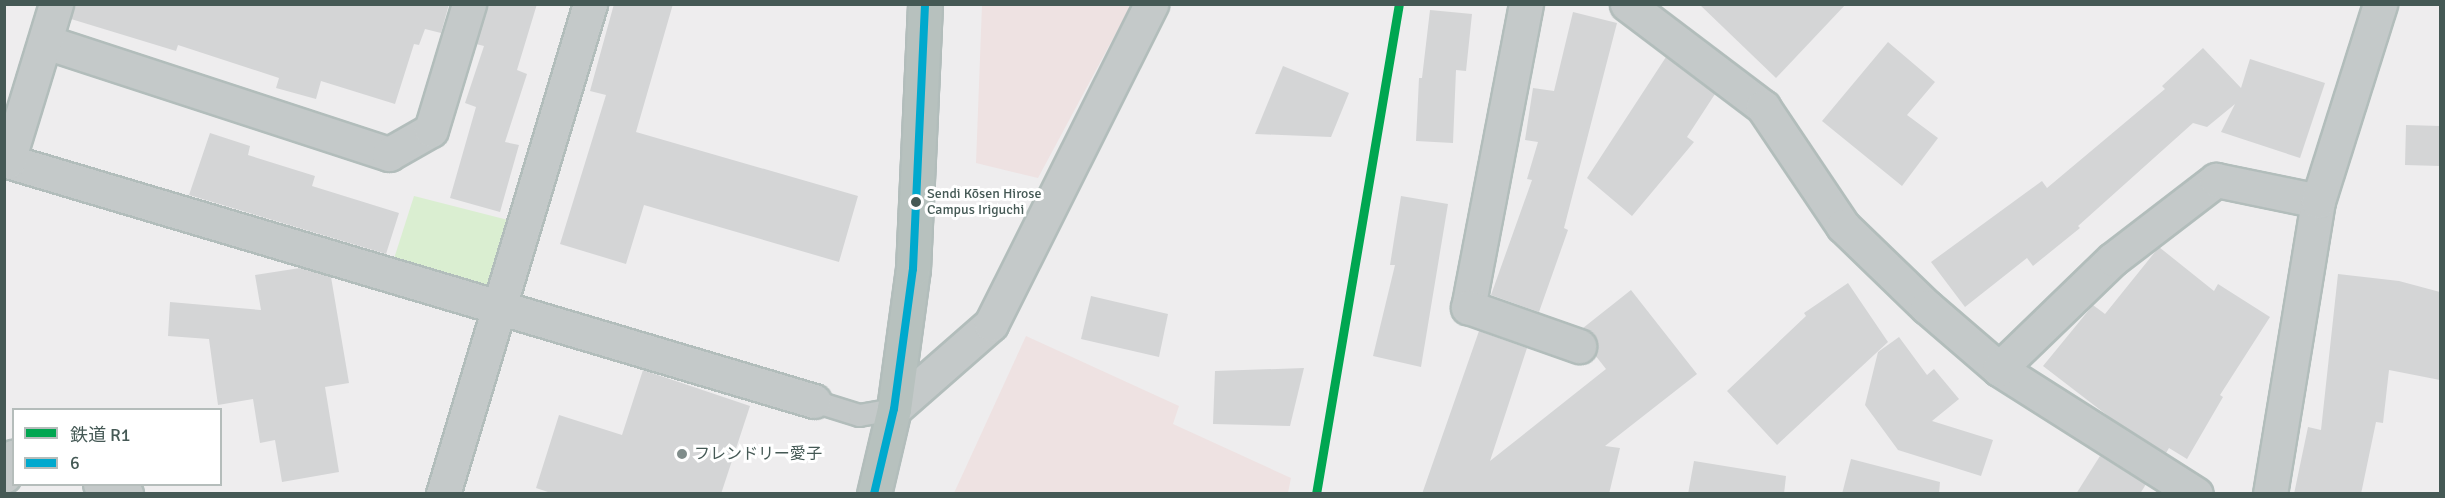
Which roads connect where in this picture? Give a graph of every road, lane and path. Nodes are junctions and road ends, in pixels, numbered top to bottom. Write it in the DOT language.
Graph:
graph roads {
  1 [pos="56,4"];
  2 [pos="469,4"];
  3 [pos="590,4"];
  4 [pos="925,4"];
  5 [pos="1151,4"];
  6 [pos="1526,4"];
  7 [pos="1627,4"];
  8 [pos="2380,4"];
  9 [pos="46,42"];
  10 [pos="6,161"];
  11 [pos="2318,201"];
  12 [pos="500,310"];
  13 [pos="1579,346"];
  14 [pos="1999,369"];
  15 [pos="814,401"];
  16 [pos="894,409"];
  17 [pos="12,460"];
  18 [pos="4,476"];
  19 [pos="105,486"];
  20 [pos="126,494"];
  21 [pos="443,494"];
  22 [pos="874,494"];
  23 [pos="2196,494"];
  24 [pos="2270,494"];
  1 -- 9 [label="street"];
  2 -- 9 [label="street"];
  3 -- 12 [label="street"];
  4 -- 16 [label="highway"];
  5 -- 16 [label="street"];
  6 -- 13 [label="street"];
  7 -- 14 [label="street"];
  8 -- 11 [label="street"];
  9 -- 10 [label="street"];
  10 -- 12 [label="street"];
  11 -- 14 [label="street"];
  11 -- 24 [label="street"];
  12 -- 15 [label="street"];
  12 -- 21 [label="street"];
  14 -- 23 [label="street"];
  15 -- 16 [label="lane"];
  16 -- 22 [label="highway"];
  17 -- 18 [label="street"];
  19 -- 20 [label="street"];
}
